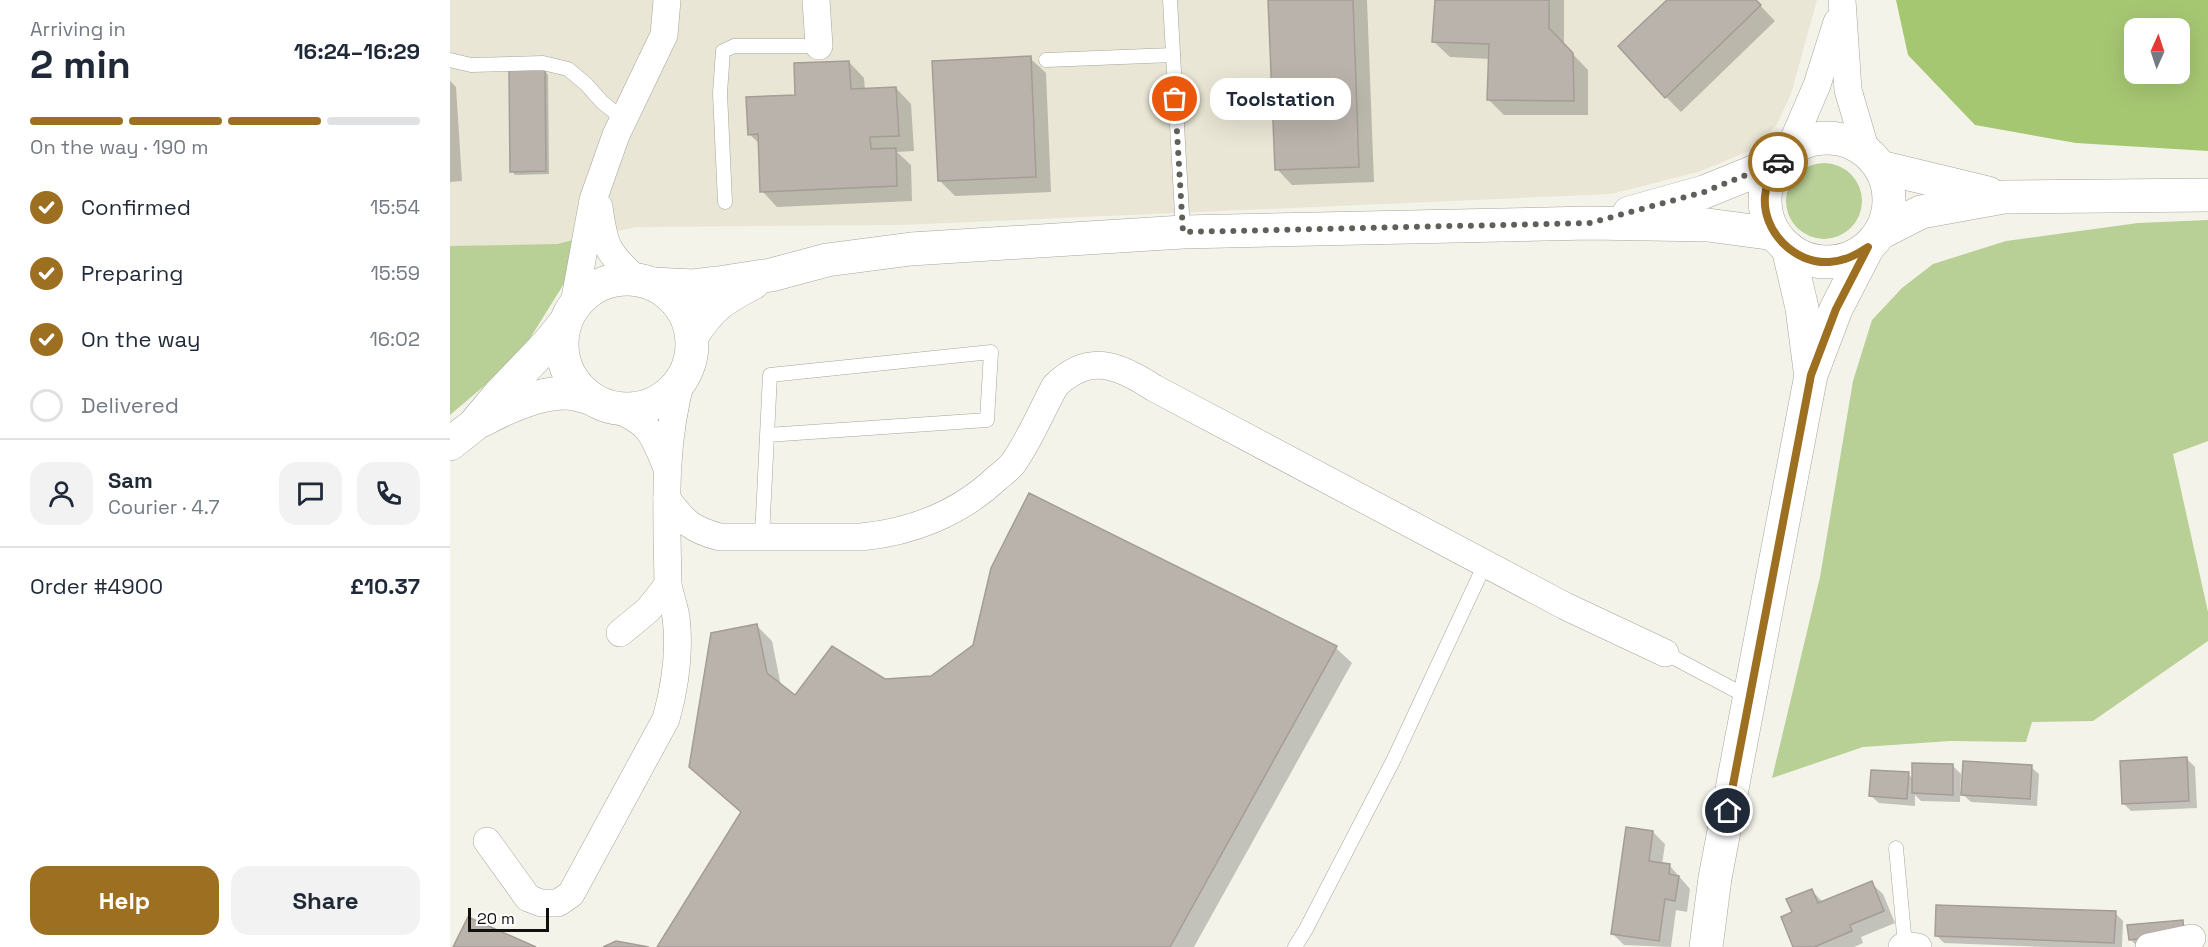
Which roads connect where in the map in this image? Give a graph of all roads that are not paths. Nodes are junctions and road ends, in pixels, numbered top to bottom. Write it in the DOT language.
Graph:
graph roads {
  1 [pos="667,0"];
  2 [pos="816,0"];
  3 [pos="1170,0"];
  4 [pos="1842,3"];
  5 [pos="819,46"];
  6 [pos="1173,55"];
  7 [pos="450,60"];
  8 [pos="1046,60"];
  9 [pos="623,119"];
  10 [pos="1783,156"];
  11 [pos="1873,159"];
  12 [pos="600,179"];
  13 [pos="2208,195"];
  14 [pos="2004,197"];
  15 [pos="725,202"];
  16 [pos="1590,223"];
  17 [pos="1183,232"];
  18 [pos="1874,240"];
  19 [pos="1782,241"];
  20 [pos="771,274"];
  21 [pos="644,282"];
  22 [pos="570,314"];
  23 [pos="692,336"];
  24 [pos="1811,375"];
  25 [pos="682,378"];
  26 [pos="601,403"];
  27 [pos="462,434"];
  28 [pos="767,435"];
  29 [pos="667,467"];
  30 [pos="667,499"];
  31 [pos="762,537"];
  32 [pos="1485,564"];
  33 [pos="668,585"];
  34 [pos="620,633"];
  35 [pos="1665,653"];
  36 [pos="1750,698"];
  37 [pos="487,842"];
  38 [pos="1896,848"];
  39 [pos="2200,936"];
  40 [pos="1908,946"];
  41 [pos="1295,947"];
  42 [pos="1706,947"];
  43 [pos="2149,947"];
  1 -- 9 [label="street"];
  2 -- 5 [label="street"];
  3 -- 6 [label="lane"];
  4 -- 10 [label="street"];
  4 -- 11 [label="street"];
  5 -- 15 [label="lane"];
  6 -- 8 [label="lane"];
  6 -- 17 [label="lane"];
  7 -- 9 [label="lane"];
  9 -- 12 [label="street"];
  10 -- 11 [label="main road"];
  10 -- 16 [label="main road"];
  10 -- 19 [label="main road"];
  11 -- 14 [label="main road"];
  11 -- 18 [label="main road"];
  12 -- 21 [label="street"];
  12 -- 22 [label="street"];
  13 -- 14 [label="main road"];
  14 -- 18 [label="main road"];
  16 -- 17 [label="main road"];
  16 -- 19 [label="main road"];
  17 -- 20 [label="main road"];
  18 -- 19 [label="main road"];
  18 -- 24 [label="main road"];
  19 -- 24 [label="main road"];
  20 -- 21 [label="main road"];
  20 -- 23 [label="main road"];
  21 -- 22 [label="main road"];
  21 -- 23 [label="main road"];
  22 -- 26 [label="main road"];
  22 -- 27 [label="main road"];
  23 -- 25 [label="main road"];
  24 -- 36 [label="main road"];
  25 -- 26 [label="main road"];
  25 -- 29 [label="street"];
  26 -- 27 [label="main road"];
  26 -- 29 [label="street"];
  28 -- 28 [label="lane"];
  28 -- 31 [label="lane"];
  29 -- 30 [label="street"];
  30 -- 31 [label="street"];
  30 -- 33 [label="street"];
  31 -- 32 [label="street"];
  32 -- 35 [label="street"];
  32 -- 41 [label="lane"];
  33 -- 34 [label="street"];
  33 -- 37 [label="street"];
  35 -- 36 [label="lane"];
  36 -- 42 [label="main road"];
  38 -- 40 [label="lane"];
  39 -- 43 [label="street"];
}
